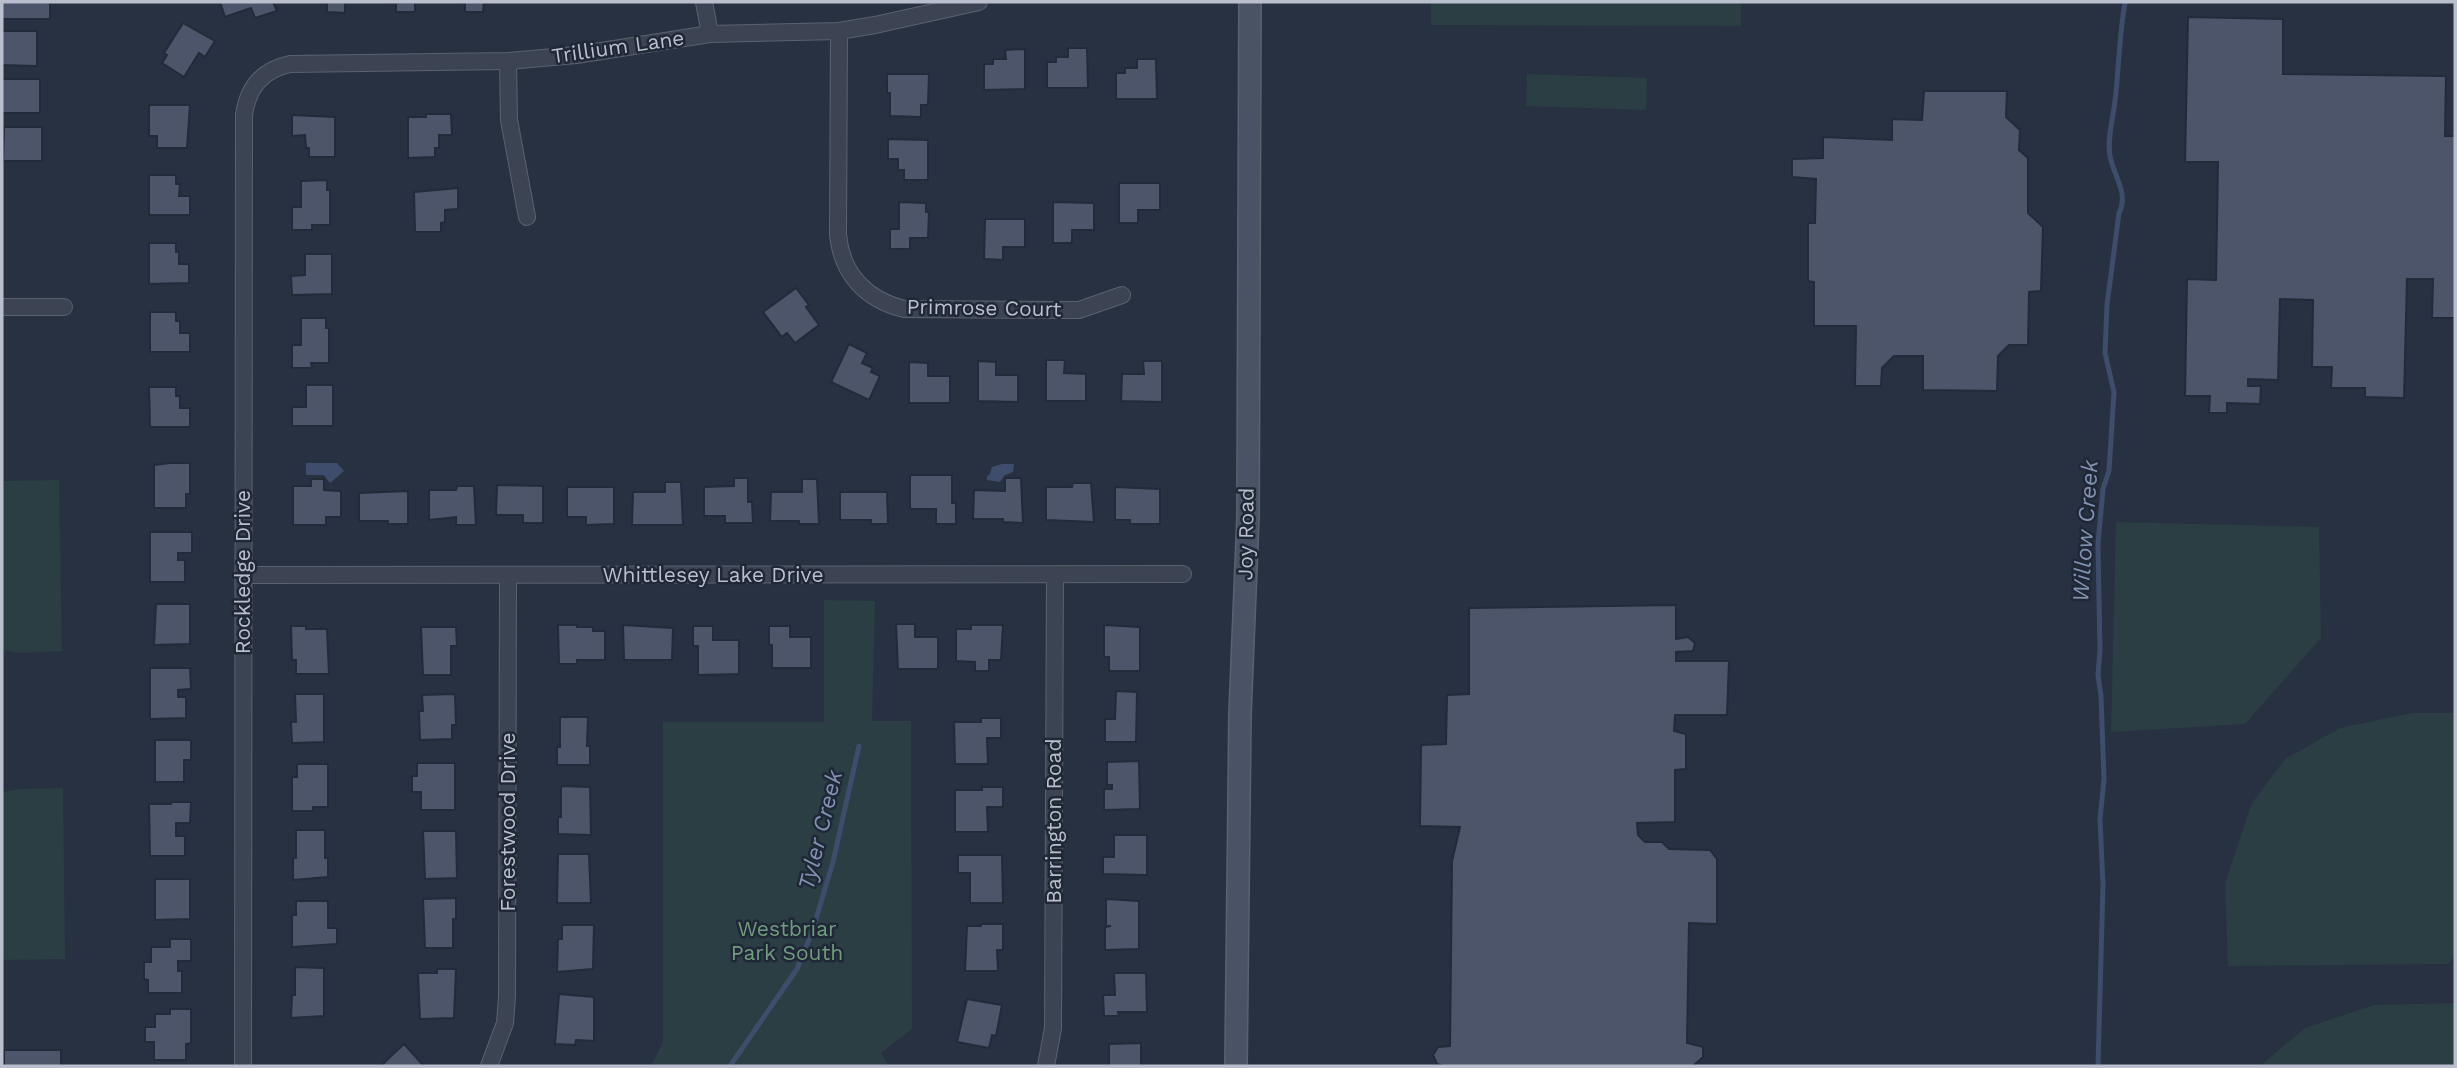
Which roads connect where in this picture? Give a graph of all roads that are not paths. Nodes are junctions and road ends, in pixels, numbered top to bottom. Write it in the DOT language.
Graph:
graph roads {
  1 [pos="704,2"];
  2 [pos="979,2"];
  3 [pos="1250,2"];
  4 [pos="839,30"];
  5 [pos="710,34"];
  6 [pos="508,61"];
  7 [pos="258,80"];
  8 [pos="527,217"];
  9 [pos="1122,295"];
  10 [pos="2,307"];
  11 [pos="64,307"];
  12 [pos="1183,574"];
  13 [pos="243,575"];
  14 [pos="1055,575"];
  15 [pos="508,576"];
  16 [pos="243,1066"];
  17 [pos="489,1066"];
  18 [pos="1046,1066"];
  19 [pos="1236,1066"];
  1 -- 5 [label="street"];
  2 -- 4 [label="street, Trillium Lane"];
  3 -- 19 [label="street, Joy Road"];
  4 -- 5 [label="street, Trillium Lane"];
  4 -- 9 [label="street, Primrose Court"];
  5 -- 6 [label="street, Trillium Lane"];
  6 -- 7 [label="street, Trillium Lane"];
  6 -- 8 [label="street"];
  7 -- 13 [label="street, Rockledge Drive"];
  10 -- 11 [label="street"];
  12 -- 14 [label="street, Whittlesey Lake Drive"];
  13 -- 15 [label="street, Whittlesey Lake Drive"];
  13 -- 16 [label="street, Rockledge Drive"];
  14 -- 15 [label="street, Whittlesey Lake Drive"];
  14 -- 18 [label="street, Barrington Road"];
  15 -- 17 [label="street, Forestwood Drive"];
}
